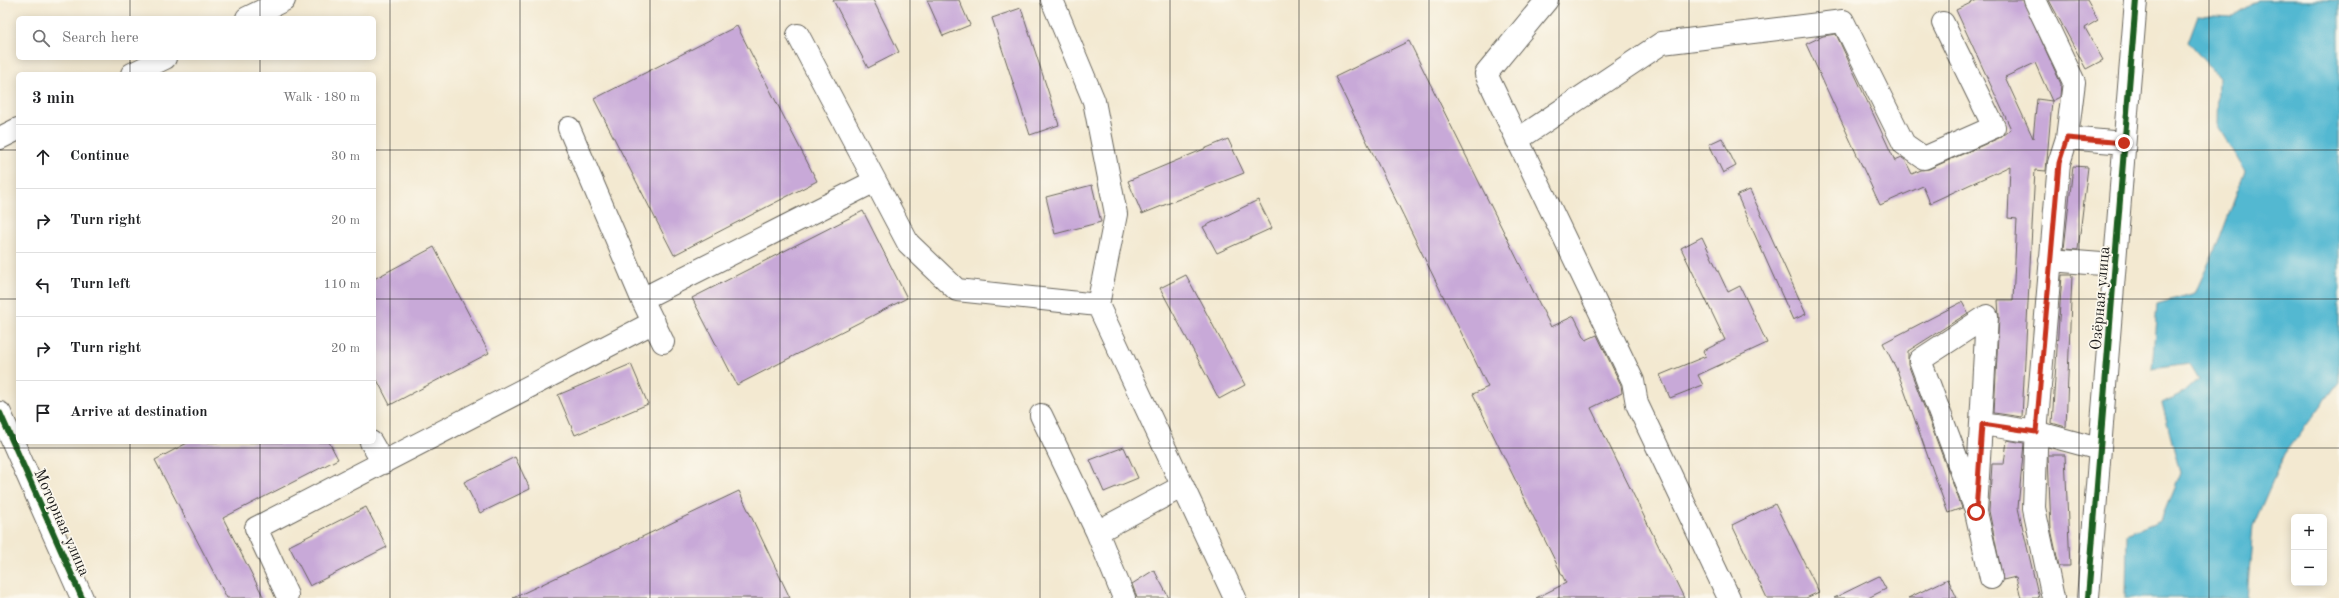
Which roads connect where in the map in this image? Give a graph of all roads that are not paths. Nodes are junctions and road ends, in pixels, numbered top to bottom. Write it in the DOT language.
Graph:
graph roads {
  1 [pos="284,0"];
  2 [pos="1052,0"];
  3 [pos="1547,0"];
  4 [pos="2035,0"];
  5 [pos="2136,0"];
  6 [pos="251,16"];
  7 [pos="1943,23"];
  8 [pos="798,35"];
  9 [pos="161,60"];
  10 [pos="136,72"];
  11 [pos="570,128"];
  12 [pos="16,130"];
  13 [pos="0,138"];
  14 [pos="2067,138"];
  15 [pos="1517,140"];
  16 [pos="2124,143"];
  17 [pos="876,181"];
  18 [pos="2050,260"];
  19 [pos="2114,265"];
  20 [pos="642,299"];
  21 [pos="1098,306"];
  22 [pos="654,322"];
  23 [pos="663,342"];
  24 [pos="0,413"];
  25 [pos="1041,415"];
  26 [pos="1982,424"];
  27 [pos="2036,432"];
  28 [pos="372,444"];
  29 [pos="2099,449"];
  30 [pos="383,462"];
  31 [pos="1183,486"];
  32 [pos="1976,512"];
  33 [pos="1097,532"];
  34 [pos="1991,578"];
  35 [pos="287,595"];
  36 [pos="82,598"];
  37 [pos="1124,598"];
  38 [pos="1235,598"];
  39 [pos="1729,598"];
  40 [pos="2053,598"];
  41 [pos="2088,598"];
  1 -- 6 [label="street"];
  2 -- 21 [label="street"];
  3 -- 15 [label="street"];
  4 -- 14 [label="street"];
  5 -- 16 [label="street, Озёрная улица"];
  7 -- 15 [label="street"];
  8 -- 17 [label="street"];
  9 -- 10 [label="street"];
  11 -- 20 [label="street"];
  12 -- 13 [label="street"];
  14 -- 16 [label="street"];
  14 -- 18 [label="street"];
  15 -- 39 [label="street"];
  16 -- 19 [label="street, Озёрная улица"];
  17 -- 20 [label="street"];
  17 -- 21 [label="street"];
  18 -- 19 [label="street"];
  18 -- 27 [label="street"];
  19 -- 29 [label="street, Озёрная улица"];
  20 -- 22 [label="street"];
  21 -- 31 [label="street"];
  22 -- 23 [label="street"];
  22 -- 30 [label="street"];
  24 -- 36 [label="street, Моторная улица"];
  25 -- 33 [label="street"];
  26 -- 27 [label="street"];
  26 -- 32 [label="street"];
  26 -- 32 [label="street"];
  27 -- 29 [label="street"];
  27 -- 40 [label="street"];
  28 -- 30 [label="street"];
  29 -- 41 [label="street, Озёрная улица"];
  30 -- 35 [label="street"];
  31 -- 33 [label="street"];
  31 -- 38 [label="street"];
  32 -- 34 [label="street"];
  33 -- 37 [label="street"];
}
